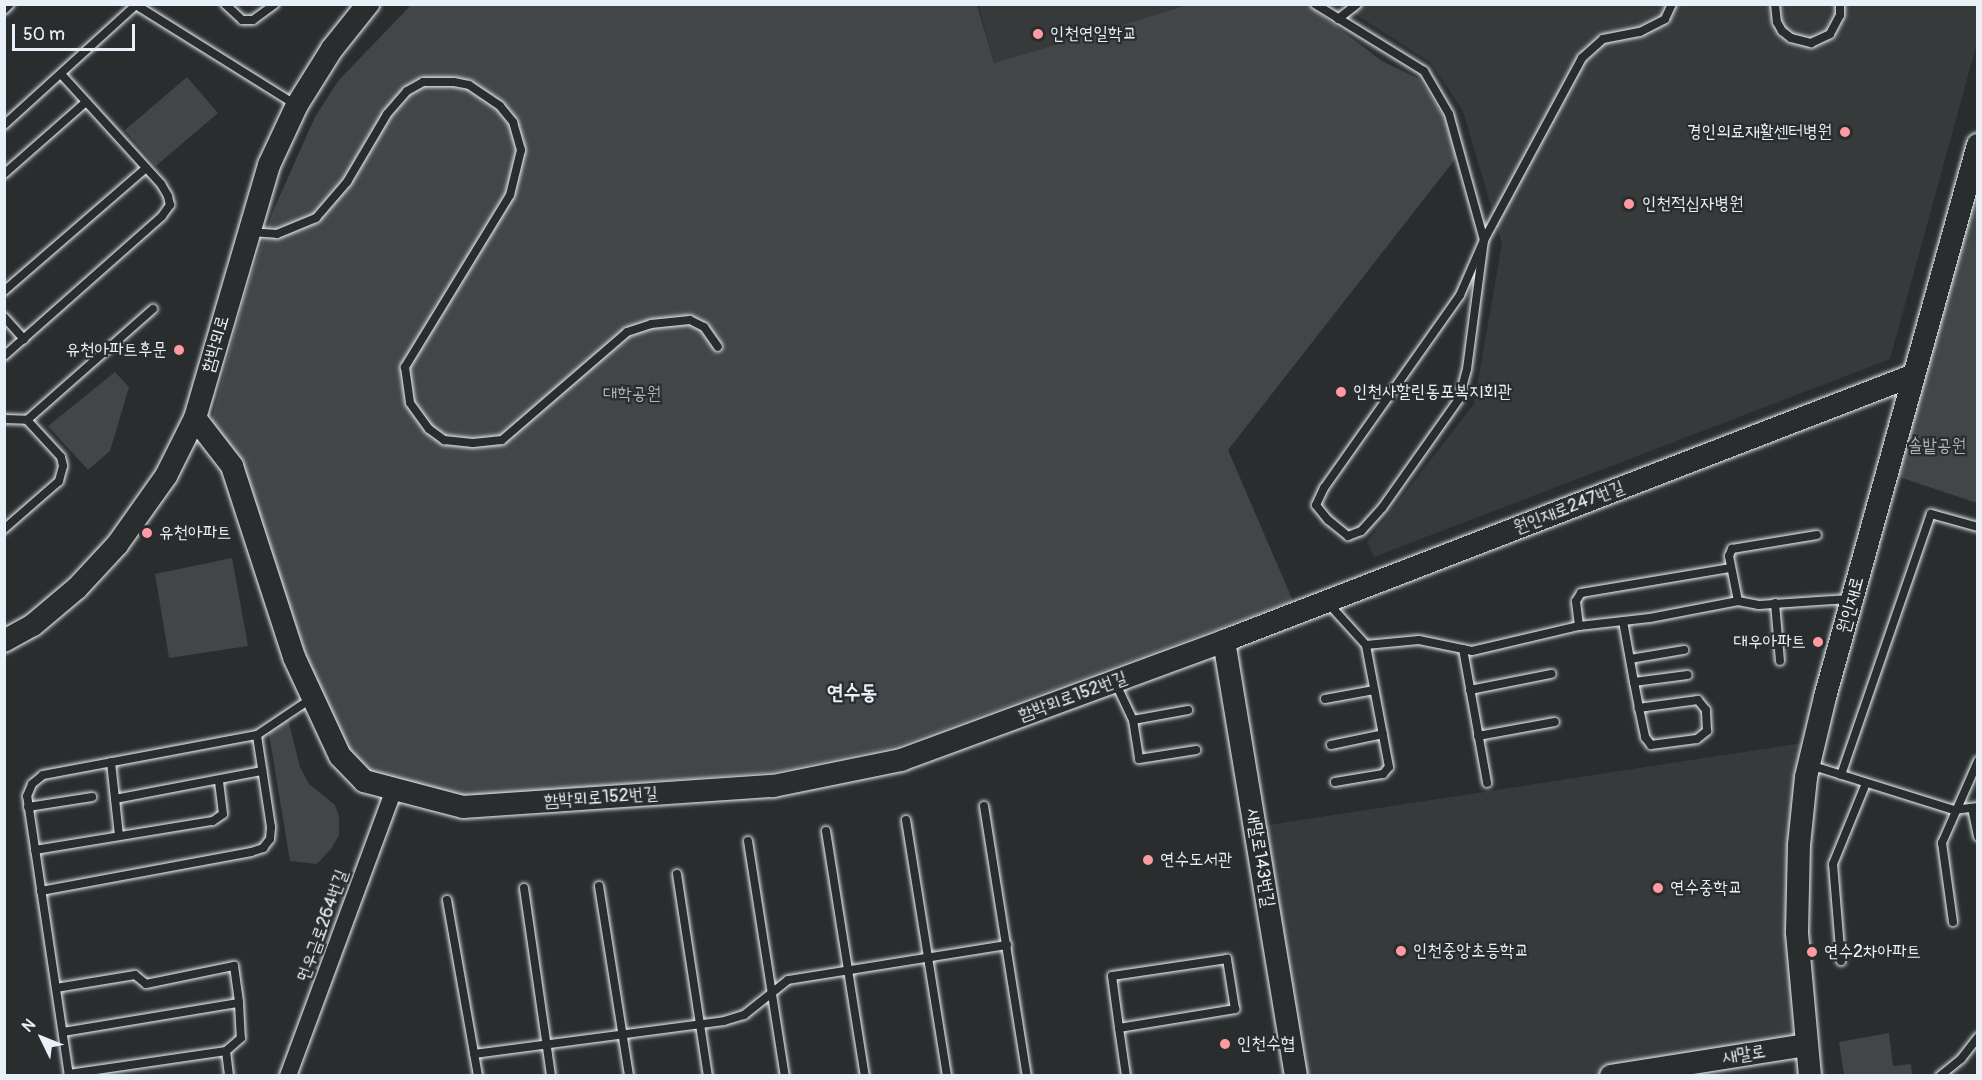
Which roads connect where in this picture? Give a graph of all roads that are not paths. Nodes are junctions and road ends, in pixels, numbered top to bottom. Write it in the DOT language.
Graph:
graph roads {
  1 [pos="10,4"];
  2 [pos="225,4"];
  3 [pos="275,4"];
  4 [pos="368,4"];
  5 [pos="1315,4"];
  6 [pos="1357,4"];
  7 [pos="1672,4"];
  8 [pos="1775,4"];
  9 [pos="1840,4"];
  10 [pos="136,5"];
  11 [pos="4,10"];
  12 [pos="1338,19"];
  13 [pos="61,74"];
  14 [pos="86,102"];
  15 [pos="297,105"];
  16 [pos="4,124"];
  17 [pos="1977,145"];
  18 [pos="146,168"];
  19 [pos="4,174"];
  20 [pos="249,232"];
  21 [pos="1484,240"];
  22 [pos="4,291"];
  23 [pos="153,309"];
  24 [pos="4,317"];
  25 [pos="24,339"];
  26 [pos="718,347"];
  27 [pos="4,356"];
  28 [pos="1914,375"];
  29 [pos="195,418"];
  30 [pos="4,419"];
  31 [pos="27,420"];
  32 [pos="1977,527"];
  33 [pos="4,529"];
  34 [pos="1817,535"];
  35 [pos="1731,568"];
  36 [pos="1852,598"];
  37 [pos="1738,601"];
  38 [pos="1326,602"];
  39 [pos="1775,603"];
  40 [pos="1623,621"];
  41 [pos="1579,626"];
  42 [pos="4,641"];
  43 [pos="1224,641"];
  44 [pos="1366,645"];
  45 [pos="1463,649"];
  46 [pos="1684,650"];
  47 [pos="1630,659"];
  48 [pos="1780,661"];
  49 [pos="1551,674"];
  50 [pos="1688,675"];
  51 [pos="1115,681"];
  52 [pos="1634,682"];
  53 [pos="1374,690"];
  54 [pos="1470,690"];
  55 [pos="313,697"];
  56 [pos="1325,699"];
  57 [pos="1639,708"];
  58 [pos="1188,710"];
  59 [pos="1132,720"];
  60 [pos="1555,722"];
  61 [pos="1383,734"];
  62 [pos="257,735"];
  63 [pos="1478,736"];
  64 [pos="1331,745"];
  65 [pos="1196,750"];
  66 [pos="1977,761"];
  67 [pos="111,762"];
  68 [pos="1809,765"];
  69 [pos="262,771"];
  70 [pos="1841,775"];
  71 [pos="219,780"];
  72 [pos="1335,782"];
  73 [pos="1487,783"];
  74 [pos="1866,783"];
  75 [pos="394,790"];
  76 [pos="92,797"];
  77 [pos="115,799"];
  78 [pos="984,806"];
  79 [pos="28,807"];
  80 [pos="1975,808"];
  81 [pos="1954,810"];
  82 [pos="906,820"];
  83 [pos="826,831"];
  84 [pos="119,836"];
  85 [pos="1977,836"];
  86 [pos="748,841"];
  87 [pos="35,850"];
  88 [pos="677,874"];
  89 [pos="599,886"];
  90 [pos="524,888"];
  91 [pos="41,891"];
  92 [pos="447,900"];
  93 [pos="1953,922"];
  94 [pos="1007,945"];
  95 [pos="927,957"];
  96 [pos="1840,961"];
  97 [pos="848,970"];
  98 [pos="56,988"];
  99 [pos="772,990"];
  100 [pos="239,1003"];
  101 [pos="700,1024"];
  102 [pos="1119,1028"];
  103 [pos="63,1032"];
  104 [pos="623,1035"];
  105 [pos="1977,1037"];
  106 [pos="547,1045"];
  107 [pos="1806,1045"];
  108 [pos="226,1051"];
  109 [pos="474,1054"];
  110 [pos="69,1075"];
  111 [pos="229,1076"];
  112 [pos="288,1076"];
  113 [pos="478,1076"];
  114 [pos="551,1076"];
  115 [pos="629,1076"];
  116 [pos="708,1076"];
  117 [pos="785,1076"];
  118 [pos="865,1076"];
  119 [pos="946,1076"];
  120 [pos="1027,1076"];
  121 [pos="1126,1076"];
  122 [pos="1296,1076"];
  123 [pos="1611,1076"];
  124 [pos="1810,1076"];
  125 [pos="1940,1076"];
  1 -- 11 [label="lane"];
  2 -- 3 [label="lane"];
  4 -- 15 [label="street, 함박뫼로"];
  5 -- 12 [label="lane"];
  6 -- 12 [label="lane"];
  7 -- 21 [label="lane"];
  8 -- 9 [label="lane"];
  10 -- 13 [label="lane"];
  10 -- 15 [label="lane"];
  12 -- 21 [label="lane"];
  13 -- 14 [label="lane"];
  13 -- 16 [label="lane"];
  14 -- 18 [label="lane"];
  14 -- 19 [label="lane"];
  15 -- 20 [label="street, 함박뫼로"];
  17 -- 28 [label="street, 원인재로"];
  18 -- 22 [label="lane"];
  18 -- 25 [label="lane"];
  20 -- 26 [label="lane"];
  20 -- 29 [label="street, 함박뫼로"];
  21 -- 21 [label="lane"];
  23 -- 31 [label="lane"];
  24 -- 25 [label="lane"];
  25 -- 27 [label="lane"];
  28 -- 36 [label="street, 원인재로"];
  28 -- 38 [label="street, 원인재로247번길"];
  29 -- 42 [label="street, 함박뫼로"];
  29 -- 55 [label="street, 함박뫼로152번길"];
  30 -- 31 [label="lane"];
  31 -- 33 [label="lane"];
  32 -- 70 [label="lane"];
  34 -- 35 [label="lane"];
  35 -- 37 [label="lane"];
  35 -- 41 [label="lane"];
  36 -- 39 [label="lane"];
  36 -- 68 [label="street, 원인재로"];
  37 -- 39 [label="lane"];
  37 -- 40 [label="lane"];
  38 -- 43 [label="street, 원인재로247번길"];
  38 -- 44 [label="lane"];
  39 -- 48 [label="lane"];
  40 -- 41 [label="lane"];
  40 -- 47 [label="lane"];
  41 -- 45 [label="lane"];
  43 -- 51 [label="street, 함박뫼로152번길"];
  43 -- 122 [label="street, 새말로143번길"];
  44 -- 45 [label="lane"];
  44 -- 53 [label="lane"];
  45 -- 54 [label="lane"];
  46 -- 47 [label="lane"];
  47 -- 52 [label="lane"];
  49 -- 54 [label="lane"];
  50 -- 52 [label="lane"];
  51 -- 59 [label="lane"];
  51 -- 75 [label="street, 함박뫼로152번길"];
  52 -- 57 [label="lane"];
  53 -- 56 [label="lane"];
  53 -- 61 [label="lane"];
  54 -- 63 [label="lane"];
  55 -- 62 [label="lane"];
  55 -- 75 [label="street, 함박뫼로152번길"];
  57 -- 57 [label="lane"];
  58 -- 59 [label="lane"];
  59 -- 65 [label="lane"];
  60 -- 63 [label="lane"];
  61 -- 64 [label="lane"];
  61 -- 72 [label="lane"];
  62 -- 67 [label="lane"];
  62 -- 69 [label="lane"];
  63 -- 73 [label="lane"];
  66 -- 81 [label="lane"];
  67 -- 77 [label="lane"];
  67 -- 79 [label="lane"];
  68 -- 70 [label="lane"];
  68 -- 107 [label="street, 원인재로"];
  69 -- 71 [label="lane"];
  69 -- 91 [label="lane"];
  70 -- 74 [label="lane"];
  71 -- 77 [label="lane"];
  71 -- 84 [label="lane"];
  74 -- 81 [label="lane"];
  74 -- 96 [label="lane"];
  75 -- 112 [label="street, 먼우금로264번길"];
  76 -- 79 [label="lane"];
  77 -- 84 [label="lane"];
  78 -- 94 [label="lane"];
  79 -- 87 [label="lane"];
  80 -- 81 [label="lane"];
  80 -- 85 [label="lane"];
  81 -- 93 [label="lane"];
  82 -- 95 [label="lane"];
  83 -- 97 [label="lane"];
  84 -- 87 [label="lane"];
  86 -- 99 [label="lane"];
  87 -- 91 [label="lane"];
  88 -- 101 [label="lane"];
  89 -- 104 [label="lane"];
  90 -- 106 [label="lane"];
  91 -- 98 [label="lane"];
  92 -- 109 [label="lane"];
  94 -- 95 [label="lane"];
  94 -- 120 [label="lane"];
  95 -- 97 [label="lane"];
  95 -- 119 [label="lane"];
  97 -- 99 [label="lane"];
  97 -- 118 [label="lane"];
  98 -- 100 [label="lane"];
  98 -- 103 [label="lane"];
  99 -- 101 [label="lane"];
  99 -- 117 [label="lane"];
  100 -- 103 [label="lane"];
  100 -- 108 [label="lane"];
  101 -- 104 [label="lane"];
  101 -- 116 [label="lane"];
  102 -- 102 [label="lane"];
  102 -- 121 [label="lane"];
  103 -- 110 [label="lane"];
  104 -- 106 [label="lane"];
  104 -- 115 [label="lane"];
  105 -- 125 [label="lane"];
  106 -- 109 [label="lane"];
  106 -- 114 [label="lane"];
  107 -- 123 [label="street, 새말로"];
  107 -- 124 [label="street, 원인재로"];
  108 -- 110 [label="lane"];
  108 -- 111 [label="lane"];
  109 -- 113 [label="lane"];
}
